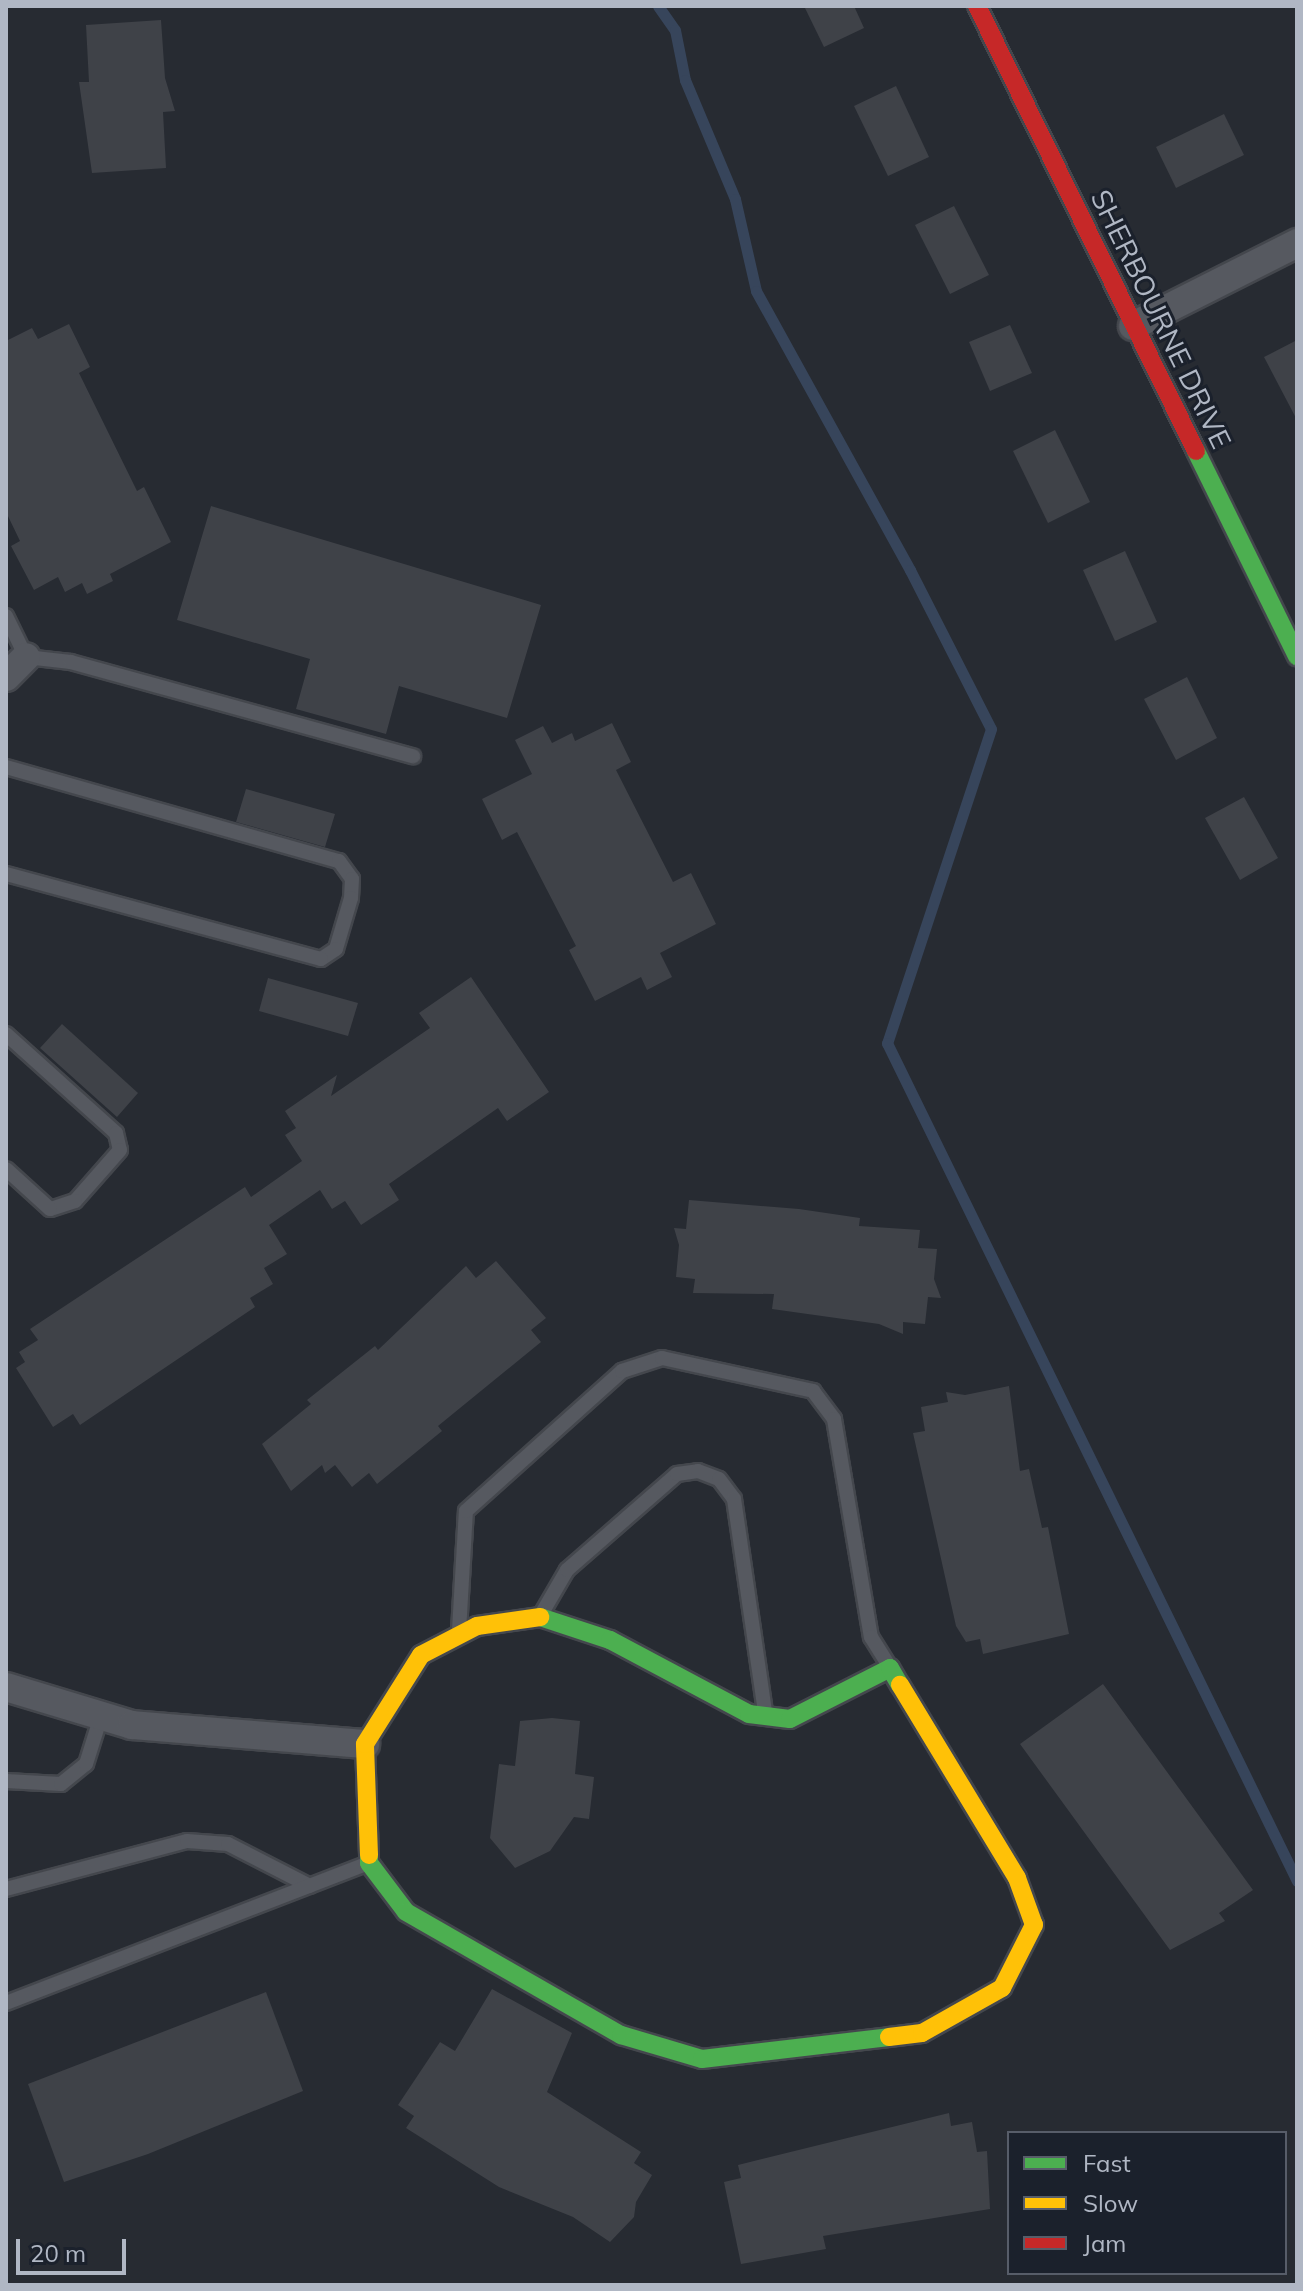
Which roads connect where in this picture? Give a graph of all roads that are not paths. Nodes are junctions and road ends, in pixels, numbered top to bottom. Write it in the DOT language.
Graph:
graph roads {
  1 [pos="977,6"];
  2 [pos="1297,243"];
  3 [pos="1133,326"];
  4 [pos="6,616"];
  5 [pos="1297,656"];
  6 [pos="16,667"];
  7 [pos="413,756"];
  8 [pos="6,767"];
  9 [pos="6,874"];
  10 [pos="6,1034"];
  11 [pos="6,1169"];
  12 [pos="540,1617"];
  13 [pos="459,1636"];
  14 [pos="890,1668"];
  15 [pos="6,1687"];
  16 [pos="101,1716"];
  17 [pos="766,1716"];
  18 [pos="365,1744"];
  19 [pos="6,1781"];
  20 [pos="369,1863"];
  21 [pos="310,1886"];
  22 [pos="6,1889"];
  23 [pos="6,2003"];
  1 -- 3 [label="street, SHERBOURNE DRIVE"];
  2 -- 3 [label="street"];
  3 -- 5 [label="street, SHERBOURNE DRIVE"];
  4 -- 6 [label="lane"];
  6 -- 7 [label="lane"];
  8 -- 9 [label="lane"];
  10 -- 11 [label="lane"];
  12 -- 13 [label="street"];
  12 -- 17 [label="street"];
  12 -- 17 [label="lane"];
  13 -- 14 [label="lane"];
  13 -- 18 [label="street"];
  14 -- 17 [label="street"];
  14 -- 20 [label="street"];
  15 -- 16 [label="street"];
  16 -- 18 [label="street"];
  16 -- 19 [label="lane"];
  18 -- 20 [label="street"];
  20 -- 21 [label="lane"];
  21 -- 22 [label="lane"];
  21 -- 23 [label="lane"];
}
